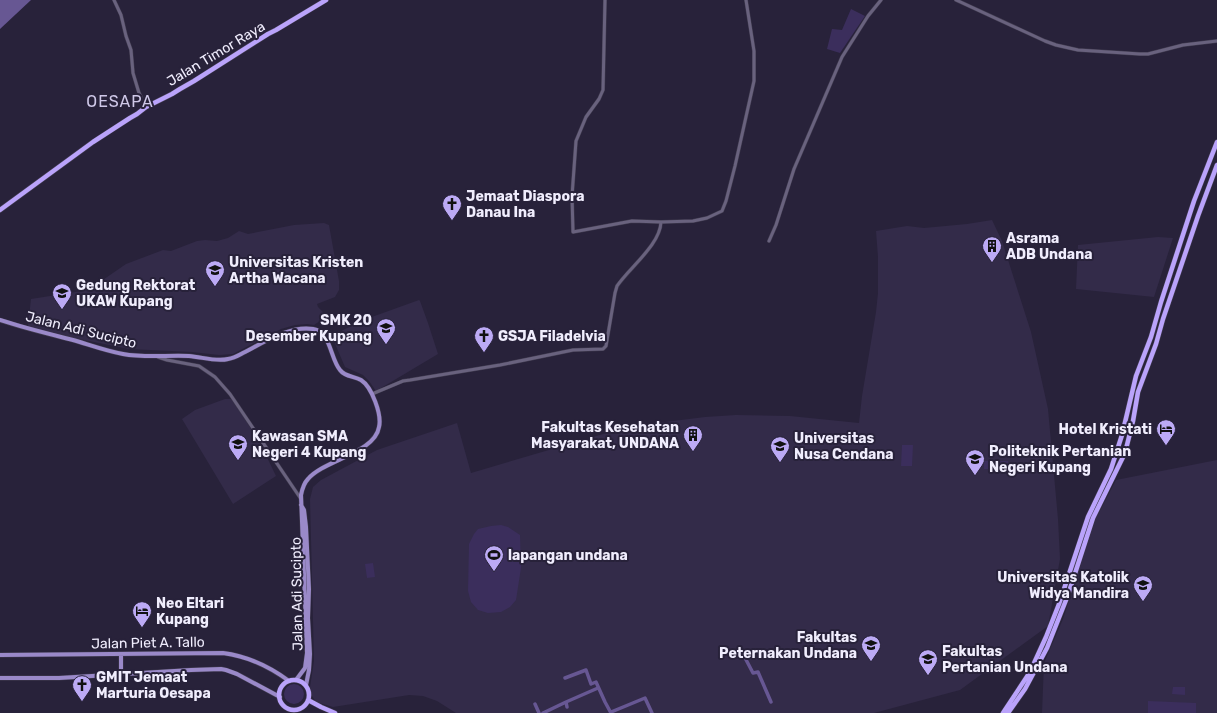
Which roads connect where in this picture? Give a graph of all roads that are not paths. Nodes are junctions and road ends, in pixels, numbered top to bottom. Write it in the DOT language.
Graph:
graph roads {
  1 [pos="114,0"];
  2 [pos="326,0"];
  3 [pos="605,0"];
  4 [pos="746,0"];
  5 [pos="881,0"];
  6 [pos="956,0"];
  7 [pos="1217,41"];
  8 [pos="146,107"];
  9 [pos="1216,145"];
  10 [pos="1217,165"];
  11 [pos="0,210"];
  12 [pos="661,222"];
  13 [pos="769,241"];
  14 [pos="1173,267"];
  15 [pos="1180,270"];
  16 [pos="0,320"];
  17 [pos="156,356"];
  18 [pos="372,394"];
  19 [pos="1117,449"];
  20 [pos="1125,453"];
  21 [pos="301,499"];
  22 [pos="301,504"];
  23 [pos="1044,648"];
  24 [pos="121,654"];
  25 [pos="0,655"];
  26 [pos="121,674"];
  27 [pos="0,678"];
  28 [pos="289,680"];
  29 [pos="296,680"];
  30 [pos="306,685"];
  31 [pos="280,697"];
  32 [pos="308,700"];
  33 [pos="286,707"];
  34 [pos="299,710"];
  35 [pos="288,713"];
  36 [pos="304,713"];
  37 [pos="335,713"];
  38 [pos="1003,713"];
  39 [pos="1008,713"];
  1 -- 8 [label="street"];
  2 -- 8 [label="highway, Jalan Timor Raya"];
  3 -- 12 [label="street"];
  4 -- 12 [label="street"];
  5 -- 13 [label="street"];
  6 -- 7 [label="street"];
  8 -- 11 [label="highway, Jalan Timor Raya"];
  9 -- 14 [label="highway"];
  10 -- 15 [label="highway"];
  12 -- 18 [label="street"];
  14 -- 15 [label="highway"];
  14 -- 19 [label="highway"];
  15 -- 20 [label="highway"];
  16 -- 17 [label="main road, Jalan Adi Sucipto"];
  17 -- 18 [label="main road, Jalan Adi Sucipto"];
  17 -- 21 [label="street"];
  18 -- 21 [label="main road, Jalan Adi Sucipto"];
  19 -- 20 [label="highway"];
  19 -- 23 [label="highway"];
  20 -- 23 [label="highway"];
  21 -- 22 [label="main road, Jalan Adi Sucipto"];
  22 -- 29 [label="main road, Jalan Adi Sucipto"];
  22 -- 30 [label="main road, Jalan Adi Sucipto"];
  23 -- 38 [label="highway"];
  23 -- 39 [label="highway"];
  24 -- 25 [label="main road, Jalan Piet A. Tallo"];
  24 -- 26 [label="main road"];
  24 -- 28 [label="main road, Jalan Piet A. Tallo"];
  26 -- 27 [label="main road, Jalan Piet A. Tallo"];
  26 -- 31 [label="main road, Jalan Piet A. Tallo"];
  28 -- 29 [label="highway"];
  28 -- 31 [label="highway"];
  29 -- 30 [label="highway"];
  30 -- 32 [label="highway"];
  31 -- 33 [label="highway"];
  32 -- 34 [label="highway"];
  32 -- 37 [label="highway"];
  33 -- 34 [label="highway"];
  33 -- 35 [label="highway"];
  34 -- 36 [label="highway"];
}
